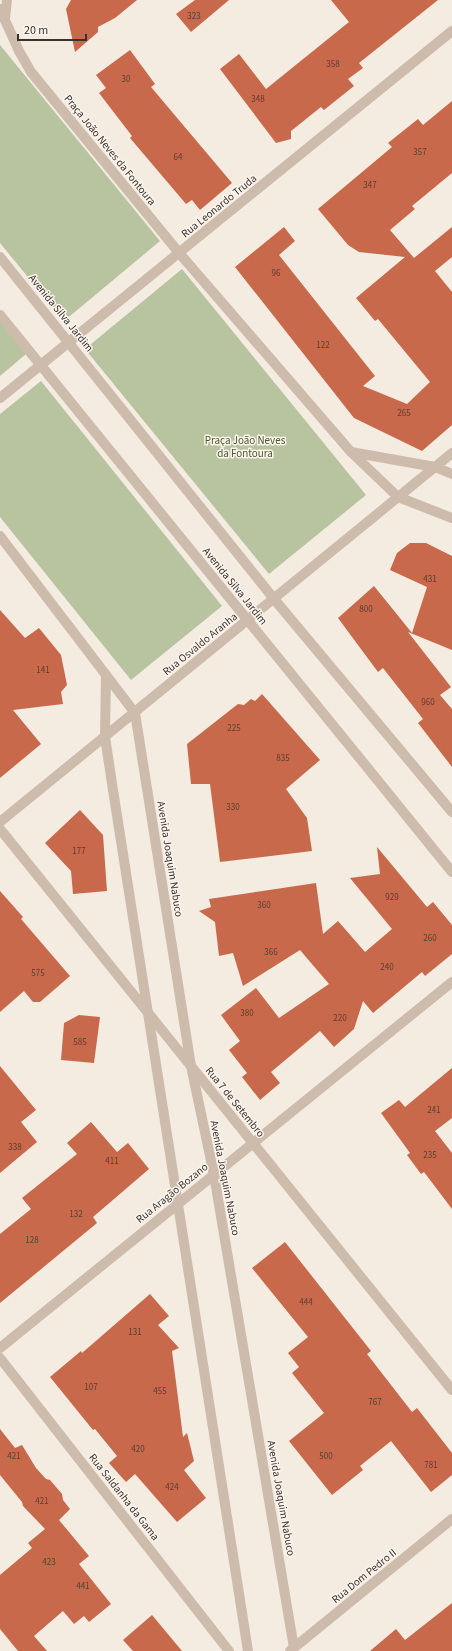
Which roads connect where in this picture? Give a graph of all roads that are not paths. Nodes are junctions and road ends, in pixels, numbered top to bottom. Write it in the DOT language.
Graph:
graph roads {
  1 [pos="7,0"];
  2 [pos="3,14"];
  3 [pos="452,31"];
  4 [pos="180,254"];
  5 [pos="0,257"];
  6 [pos="0,315"];
  7 [pos="69,341"];
  8 [pos="41,365"];
  9 [pos="0,398"];
  10 [pos="351,452"];
  11 [pos="452,453"];
  12 [pos="435,467"];
  13 [pos="452,474"];
  14 [pos="398,497"];
  15 [pos="452,518"];
  16 [pos="0,536"];
  17 [pos="274,599"];
  18 [pos="248,621"];
  19 [pos="106,675"];
  20 [pos="134,713"];
  21 [pos="105,737"];
  22 [pos="452,812"];
  23 [pos="0,822"];
  24 [pos="0,829"];
  25 [pos="452,872"];
  26 [pos="452,982"];
  27 [pos="146,1010"];
  28 [pos="192,1066"];
  29 [pos="253,1143"];
  30 [pos="214,1175"];
  31 [pos="178,1203"];
  32 [pos="0,1348"];
  33 [pos="0,1358"];
  34 [pos="452,1390"];
  35 [pos="452,1519"];
  36 [pos="292,1650"];
  37 [pos="229,1651"];
  38 [pos="248,1651"];
  1 -- 2 [label="street, Praça João Neves da Fontoura"];
  2 -- 4 [label="street, Praça João Neves da Fontoura"];
  3 -- 4 [label="street, Rua Leonardo Truda"];
  4 -- 7 [label="street, Rua Leonardo Truda"];
  4 -- 10 [label="street, Praça João Neves da Fontoura"];
  5 -- 7 [label="street, Avenida Silva Jardim"];
  6 -- 8 [label="street, Avenida Silva Jardim"];
  7 -- 8 [label="street, Rua Leonardo Truda"];
  7 -- 17 [label="street, Avenida Silva Jardim"];
  8 -- 9 [label="street, Rua Leonardo Truda"];
  8 -- 18 [label="street, Avenida Silva Jardim"];
  10 -- 12 [label="street"];
  10 -- 14 [label="street, Praça João Neves da Fontoura"];
  11 -- 12 [label="street, Rua Osvaldo Aranha"];
  12 -- 13 [label="street"];
  12 -- 14 [label="street, Rua Osvaldo Aranha"];
  14 -- 15 [label="street"];
  14 -- 17 [label="street, Rua Osvaldo Aranha"];
  16 -- 19 [label="street"];
  17 -- 18 [label="street, Rua Osvaldo Aranha"];
  17 -- 22 [label="street, Avenida Silva Jardim"];
  18 -- 20 [label="street, Rua Osvaldo Aranha"];
  18 -- 25 [label="street, Avenida Silva Jardim"];
  19 -- 20 [label="street"];
  19 -- 21 [label="street"];
  20 -- 21 [label="street, Rua Osvaldo Aranha"];
  20 -- 28 [label="street, Avenida Joaquim Nabuco"];
  21 -- 23 [label="street, Rua Osvaldo Aranha"];
  21 -- 27 [label="street"];
  24 -- 27 [label="street, Rua 7 de Setembro"];
  26 -- 29 [label="street, Rua Aragão Bozano"];
  27 -- 28 [label="street, Rua 7 de Setembro"];
  27 -- 31 [label="street"];
  28 -- 29 [label="street, Rua 7 de Setembro"];
  28 -- 30 [label="street, Avenida Joaquim Nabuco"];
  29 -- 30 [label="street, Rua Aragão Bozano"];
  29 -- 34 [label="street, Rua 7 de Setembro"];
  30 -- 31 [label="street, Rua Aragão Bozano"];
  30 -- 36 [label="street, Avenida Joaquim Nabuco"];
  31 -- 32 [label="street, Rua Aragão Bozano"];
  31 -- 38 [label="street"];
  33 -- 37 [label="street, Rua Saldanha da Gama"];
  35 -- 36 [label="street, Rua Dom Pedro II"];
}
